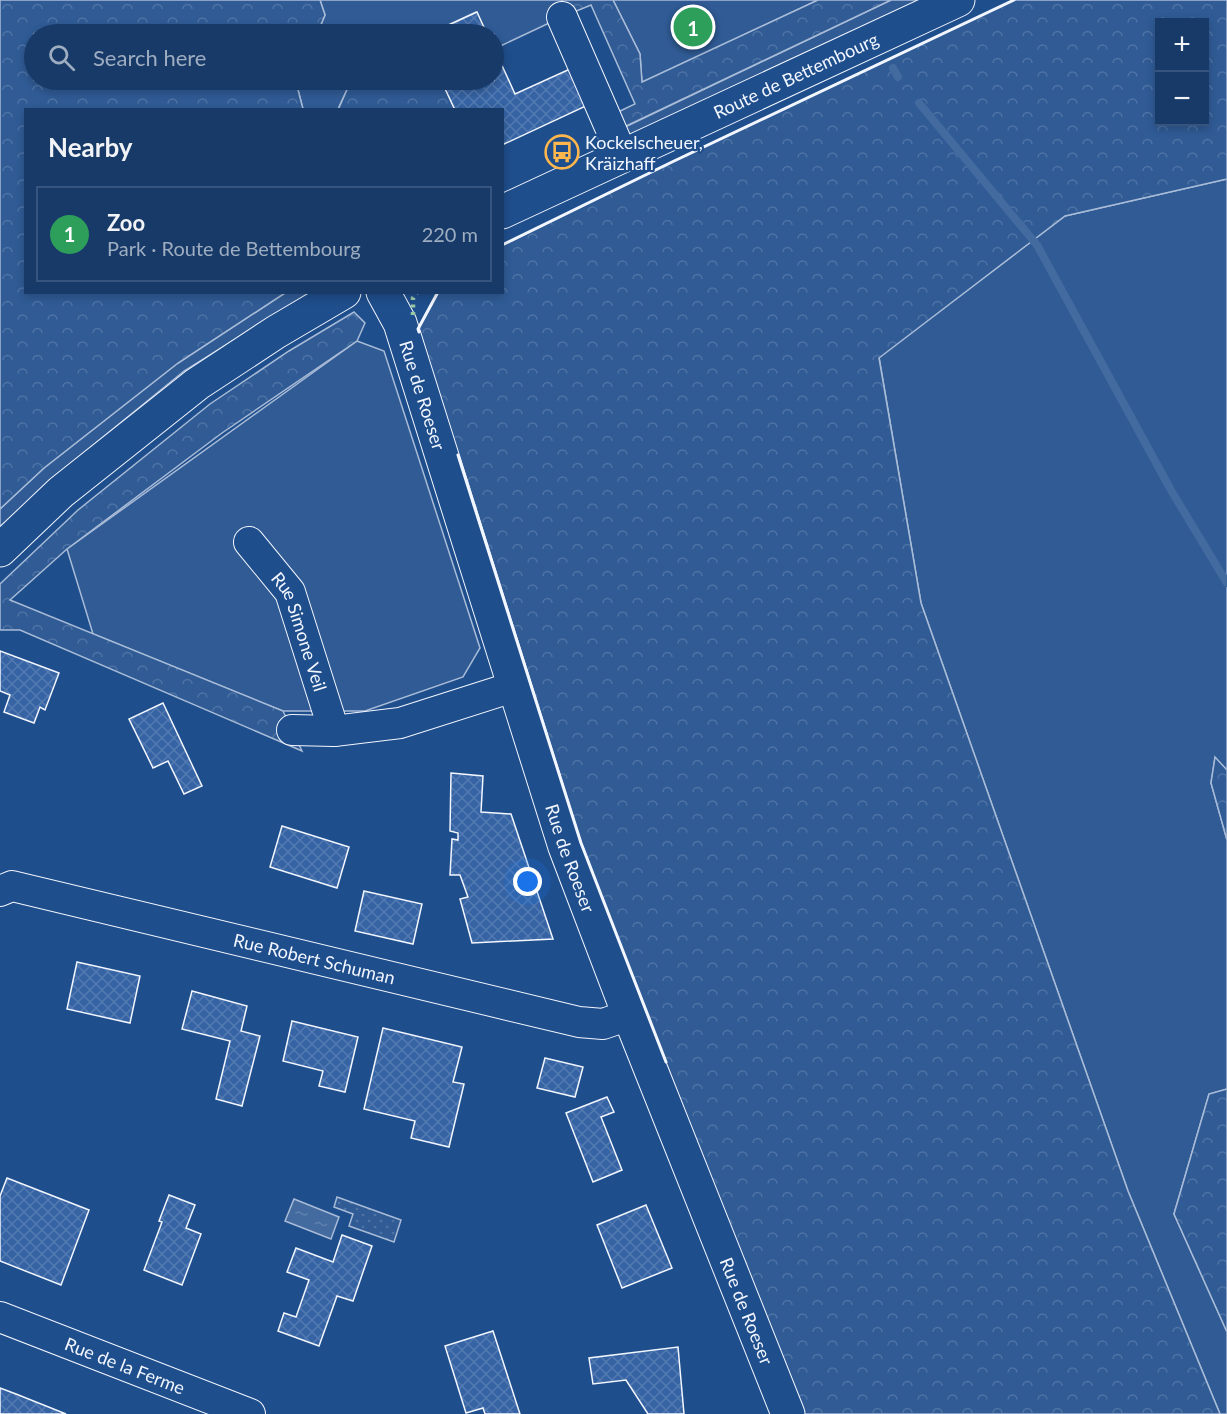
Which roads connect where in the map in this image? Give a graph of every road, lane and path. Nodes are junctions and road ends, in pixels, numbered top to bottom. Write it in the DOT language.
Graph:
graph roads {
  1 [pos="958,0"];
  2 [pos="562,17"];
  3 [pos="623,157"];
  4 [pos="504,211"];
  5 [pos="341,294"];
  6 [pos="384,294"];
  7 [pos="249,543"];
  8 [pos="0,550"];
  9 [pos="513,687"];
  10 [pos="292,730"];
  11 [pos="334,731"];
  12 [pos="0,891"];
  13 [pos="629,1015"];
  14 [pos="0,1317"];
  15 [pos="250,1414"];
  16 [pos="788,1414"];
  1 -- 3 [label="main road, Route de Bettembourg"];
  2 -- 3 [label="street"];
  3 -- 4 [label="main road, Route de Bettembourg"];
  5 -- 8 [label="main road"];
  6 -- 9 [label="main road, Rue de Roeser"];
  7 -- 11 [label="street, Rue Simone Veil"];
  9 -- 11 [label="street"];
  9 -- 13 [label="main road, Rue de Roeser"];
  10 -- 11 [label="street"];
  12 -- 13 [label="street, Rue Robert Schuman"];
  13 -- 16 [label="main road, Rue de Roeser"];
  14 -- 15 [label="street, Rue de la Ferme"];
}
